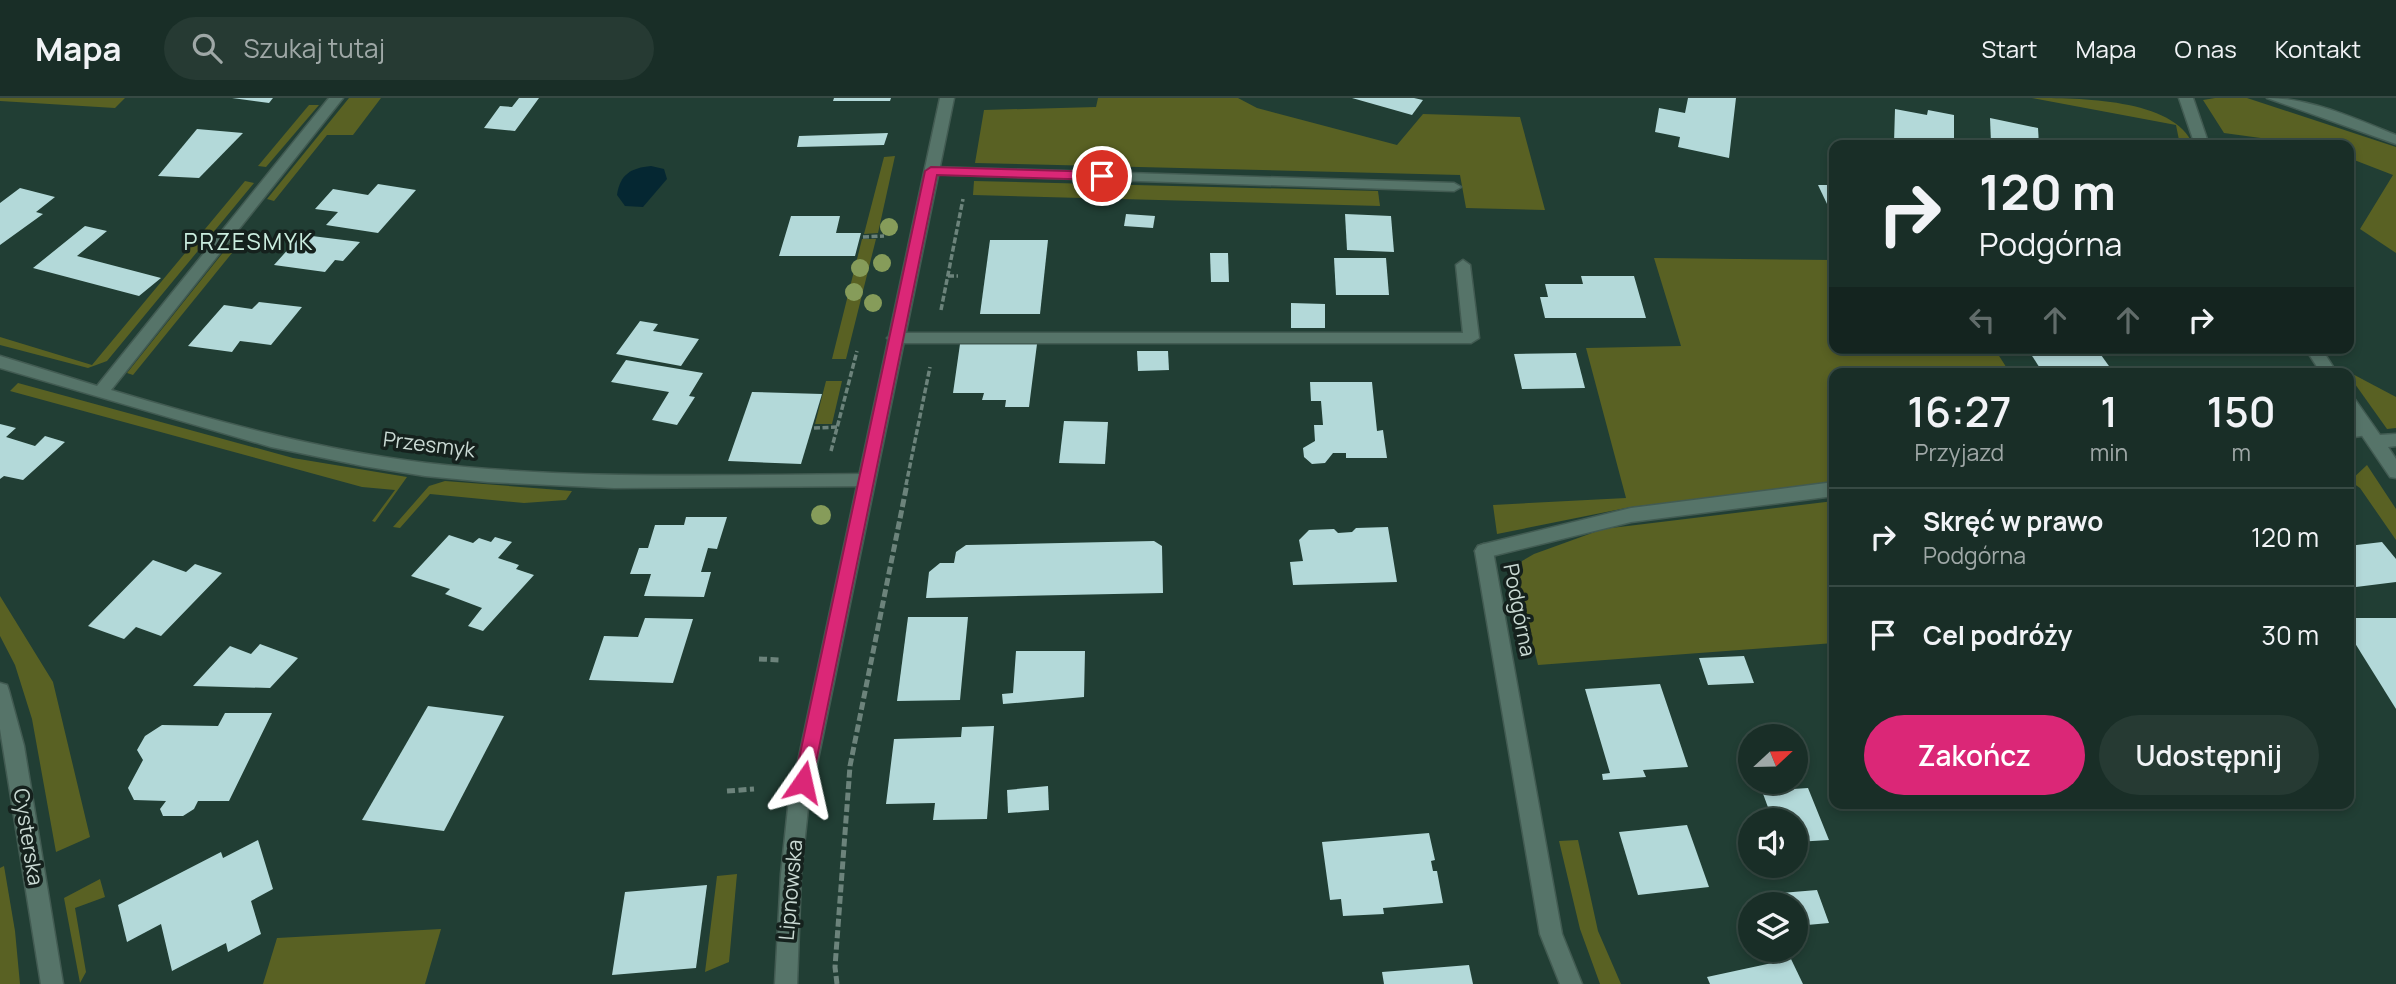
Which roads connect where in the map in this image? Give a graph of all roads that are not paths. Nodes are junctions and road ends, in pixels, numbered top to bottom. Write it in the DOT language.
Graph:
graph roads {
  1 [pos="336,98"];
  2 [pos="947,98"];
  3 [pos="2187,98"];
  4 [pos="2274,98"];
  5 [pos="2396,139"];
  6 [pos="2200,140"];
  7 [pos="931,171"];
  8 [pos="1454,187"];
  9 [pos="1463,265"];
  10 [pos="895,338"];
  11 [pos="0,362"];
  12 [pos="100,393"];
  13 [pos="2354,411"];
  14 [pos="2354,433"];
  15 [pos="2371,436"];
  16 [pos="2396,440"];
  17 [pos="2396,472"];
  18 [pos="865,481"];
  19 [pos="1829,490"];
  20 [pos="0,691"];
  21 [pos="52,984"];
  22 [pos="786,984"];
  23 [pos="1571,984"];
  1 -- 12 [label="street"];
  2 -- 7 [label="street, Lipnowska"];
  3 -- 6 [label="street"];
  4 -- 5 [label="street"];
  7 -- 8 [label="street"];
  7 -- 10 [label="street, Lipnowska"];
  9 -- 10 [label="street"];
  10 -- 18 [label="street, Lipnowska"];
  11 -- 12 [label="street, Przesmyk"];
  12 -- 18 [label="street, Przesmyk"];
  13 -- 15 [label="street"];
  14 -- 15 [label="street"];
  15 -- 16 [label="street"];
  15 -- 17 [label="street"];
  18 -- 22 [label="street, Lipnowska"];
  19 -- 23 [label="street, Podgórna"];
  20 -- 21 [label="street, Cysterska"];
}
